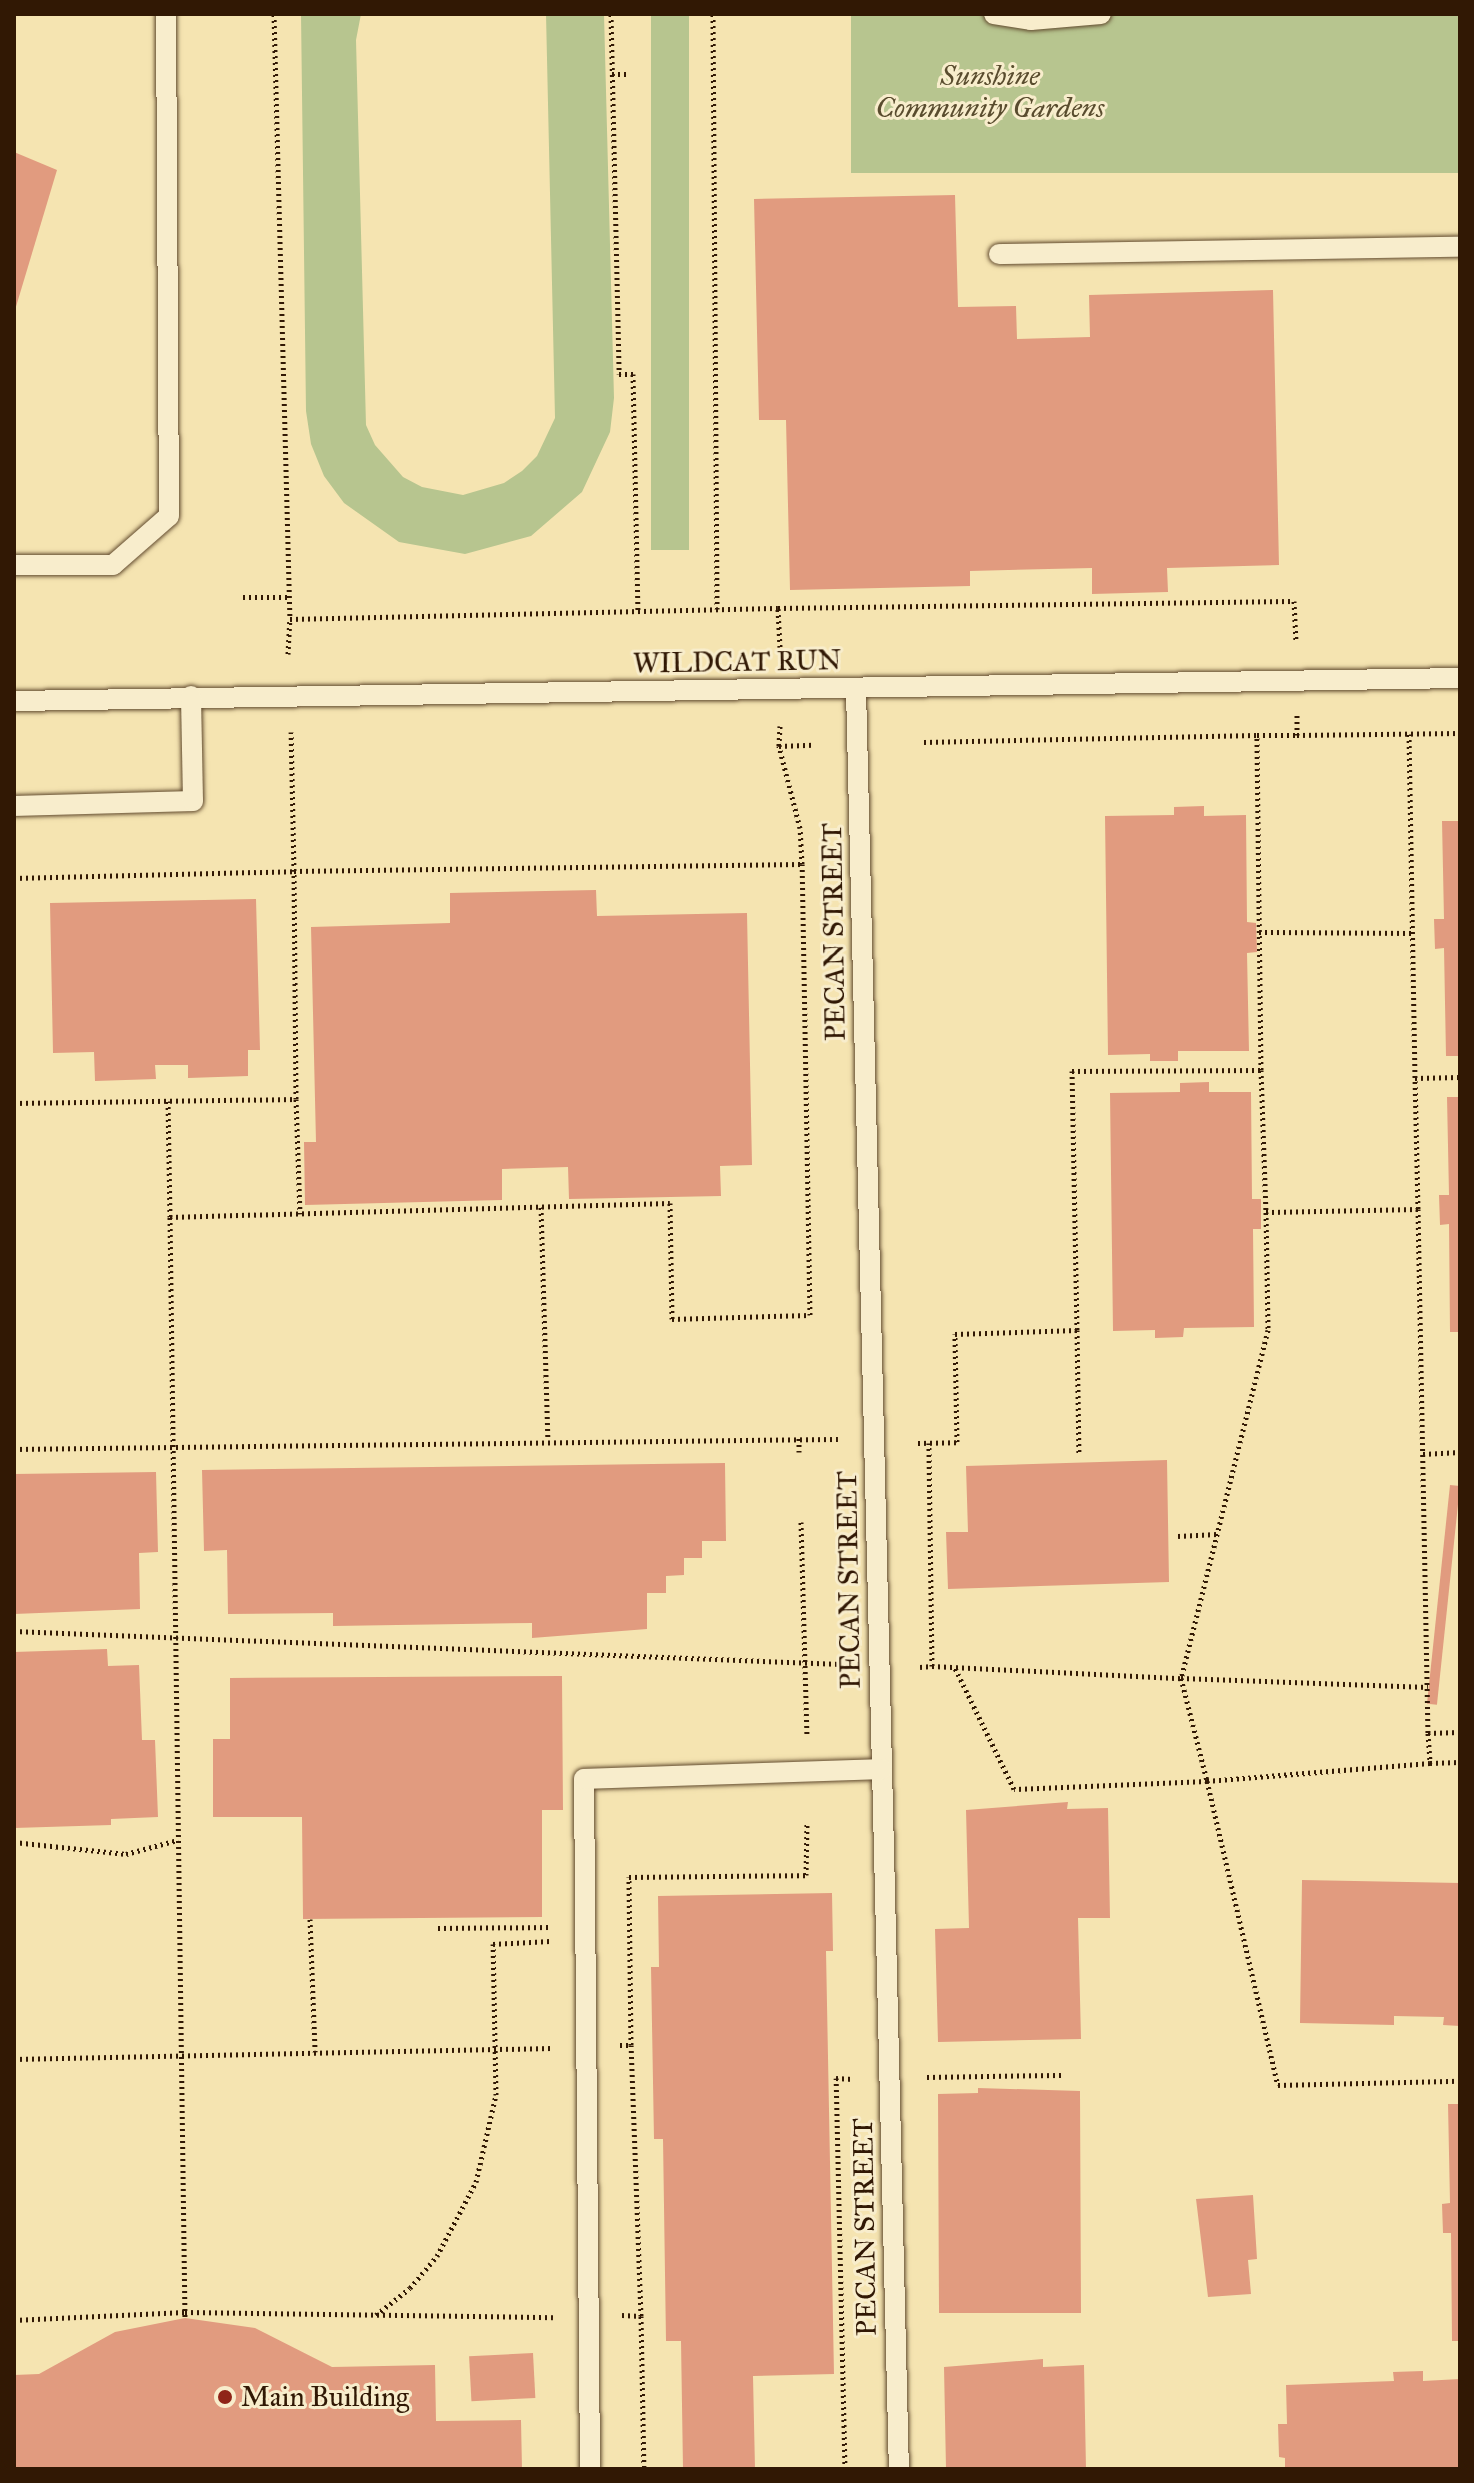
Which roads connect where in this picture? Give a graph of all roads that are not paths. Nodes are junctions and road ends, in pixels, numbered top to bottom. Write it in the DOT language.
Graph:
graph roads {
  1 [pos="166,14"];
  2 [pos="994,14"];
  3 [pos="1101,14"];
  4 [pos="1460,247"];
  5 [pos="999,254"];
  6 [pos="14,565"];
  7 [pos="1460,678"];
  8 [pos="856,689"];
  9 [pos="191,696"];
  10 [pos="14,701"];
  11 [pos="14,806"];
  12 [pos="882,1769"];
  13 [pos="590,2469"];
  14 [pos="899,2469"];
  1 -- 6 [label="lane"];
  2 -- 3 [label="lane"];
  4 -- 5 [label="lane"];
  7 -- 8 [label="lane, WILDCAT RUN"];
  8 -- 9 [label="lane, WILDCAT RUN"];
  8 -- 12 [label="lane, PECAN STREET"];
  9 -- 10 [label="lane, WILDCAT RUN"];
  9 -- 11 [label="lane"];
  12 -- 13 [label="lane"];
  12 -- 14 [label="lane, PECAN STREET"];
}
